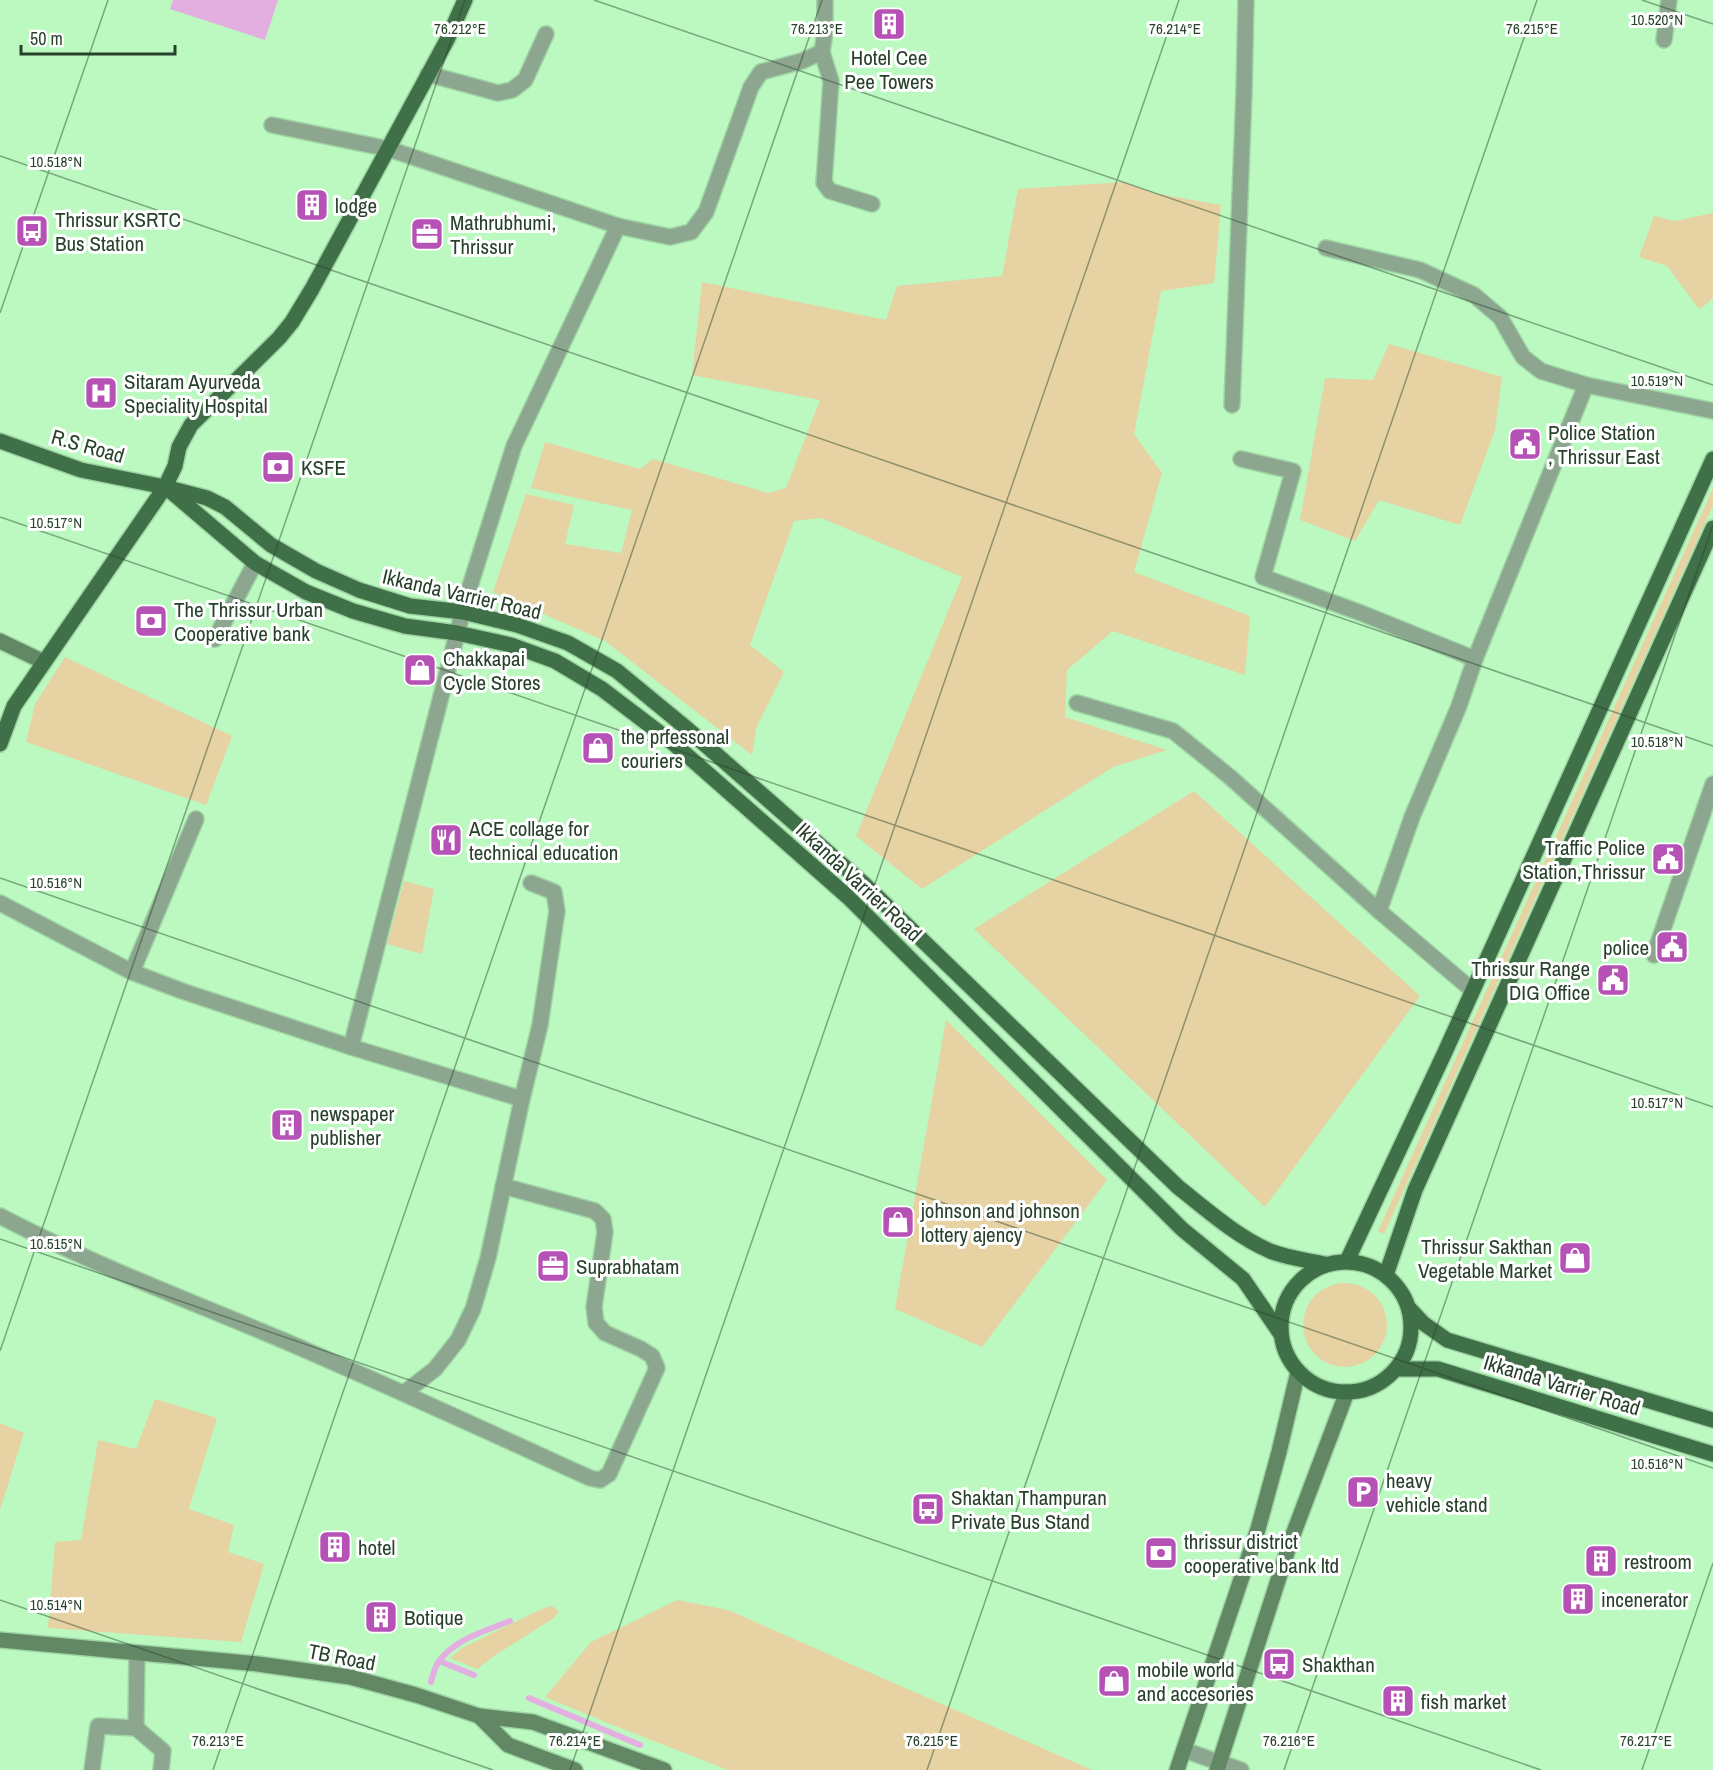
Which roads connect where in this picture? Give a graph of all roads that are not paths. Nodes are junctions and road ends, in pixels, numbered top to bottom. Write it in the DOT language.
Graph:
graph roads {
  1 [pos="465,0"];
  2 [pos="825,0"];
  3 [pos="1246,0"];
  4 [pos="1669,0"];
  5 [pos="546,34"];
  6 [pos="1664,40"];
  7 [pos="822,52"];
  8 [pos="428,74"];
  9 [pos="272,125"];
  10 [pos="389,149"];
  11 [pos="872,204"];
  12 [pos="618,226"];
  13 [pos="1326,248"];
  14 [pos="1586,385"];
  15 [pos="1232,405"];
  16 [pos="1713,411"];
  17 [pos="0,441"];
  18 [pos="1241,459"];
  19 [pos="1713,459"];
  20 [pos="165,487"];
  21 [pos="1713,528"];
  22 [pos="255,563"];
  23 [pos="463,612"];
  24 [pos="457,633"];
  25 [pos="215,639"];
  26 [pos="0,641"];
  27 [pos="1475,659"];
  28 [pos="45,662"];
  29 [pos="1077,703"];
  30 [pos="0,744"];
  31 [pos="1713,784"];
  32 [pos="196,819"];
  33 [pos="531,883"];
  34 [pos="0,903"];
  35 [pos="1379,911"];
  36 [pos="1654,955"];
  37 [pos="132,972"];
  38 [pos="1472,990"];
  39 [pos="351,1047"];
  40 [pos="522,1099"];
  41 [pos="503,1186"];
  42 [pos="0,1216"];
  43 [pos="1347,1261"];
  44 [pos="1325,1264"];
  45 [pos="1386,1275"];
  46 [pos="1409,1308"];
  47 [pos="1280,1333"];
  48 [pos="1396,1369"];
  49 [pos="1298,1372"];
  50 [pos="1347,1392"];
  51 [pos="404,1393"];
  52 [pos="1713,1420"];
  53 [pos="1713,1454"];
  54 [pos="0,1640"];
  55 [pos="137,1653"];
  56 [pos="479,1716"];
  57 [pos="136,1728"];
  58 [pos="1184,1750"];
  59 [pos="1218,1767"];
  60 [pos="92,1770"];
  61 [pos="161,1770"];
  62 [pos="575,1770"];
  63 [pos="664,1770"];
  64 [pos="1177,1770"];
  65 [pos="1241,1770"];
  1 -- 8 [label="main road"];
  2 -- 7 [label="street"];
  3 -- 15 [label="street"];
  4 -- 6 [label="street"];
  5 -- 8 [label="street"];
  7 -- 11 [label="street"];
  7 -- 12 [label="street"];
  8 -- 10 [label="main road"];
  9 -- 10 [label="street"];
  10 -- 12 [label="street"];
  10 -- 20 [label="main road"];
  12 -- 23 [label="street"];
  13 -- 14 [label="street"];
  14 -- 16 [label="street"];
  14 -- 27 [label="street"];
  17 -- 20 [label="main road, R.S Road"];
  18 -- 27 [label="street"];
  19 -- 38 [label="main road"];
  20 -- 22 [label="main road, Ikkanda Varrier Road"];
  20 -- 23 [label="main road, Ikkanda Varrier Road"];
  20 -- 28 [label="main road"];
  21 -- 45 [label="main road"];
  22 -- 24 [label="main road, Ikkanda Varrier Road"];
  22 -- 25 [label="street"];
  23 -- 24 [label="street"];
  23 -- 44 [label="main road, Ikkanda Varrier Road"];
  24 -- 39 [label="street"];
  24 -- 47 [label="main road, Ikkanda Varrier Road"];
  26 -- 28 [label="main road"];
  27 -- 35 [label="street"];
  28 -- 30 [label="main road"];
  29 -- 35 [label="street"];
  31 -- 36 [label="street"];
  32 -- 37 [label="street"];
  33 -- 40 [label="street"];
  34 -- 37 [label="street"];
  35 -- 38 [label="street"];
  37 -- 39 [label="street"];
  38 -- 43 [label="main road"];
  39 -- 40 [label="street"];
  40 -- 41 [label="street"];
  41 -- 51 [label="street"];
  41 -- 51 [label="street"];
  42 -- 51 [label="street"];
  43 -- 44 [label="main road"];
  43 -- 45 [label="main road"];
  44 -- 47 [label="main road"];
  45 -- 46 [label="main road"];
  46 -- 48 [label="main road"];
  46 -- 52 [label="main road, Ikkanda Varrier Road"];
  47 -- 49 [label="main road"];
  48 -- 50 [label="main road"];
  48 -- 53 [label="main road, Ikkanda Varrier Road"];
  49 -- 50 [label="main road"];
  49 -- 58 [label="main road"];
  50 -- 59 [label="main road"];
  54 -- 55 [label="main road, TB Road"];
  55 -- 56 [label="main road, TB Road"];
  55 -- 57 [label="street"];
  56 -- 62 [label="main road"];
  56 -- 63 [label="main road, TB Road"];
  57 -- 60 [label="street"];
  57 -- 61 [label="street"];
  58 -- 59 [label="street"];
  58 -- 64 [label="main road"];
  59 -- 65 [label="street"];
}
